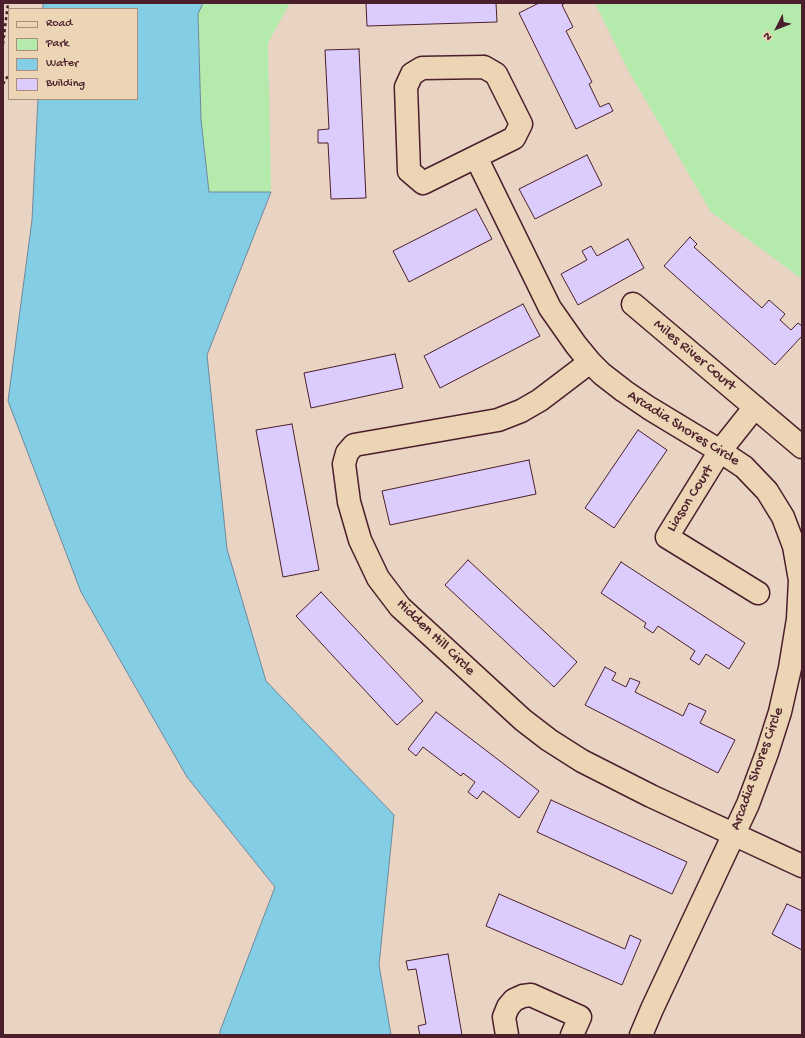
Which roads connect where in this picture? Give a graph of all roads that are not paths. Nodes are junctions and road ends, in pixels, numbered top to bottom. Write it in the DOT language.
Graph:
graph roads {
  1 [pos="476,157"];
  2 [pos="634,304"];
  3 [pos="590,362"];
  4 [pos="755,407"];
  5 [pos="802,447"];
  6 [pos="720,451"];
  7 [pos="758,593"];
  8 [pos="800,619"];
  9 [pos="734,834"];
  10 [pos="802,866"];
  11 [pos="507,1035"];
  12 [pos="572,1035"];
  13 [pos="641,1035"];
  1 -- 1 [label="street"];
  1 -- 3 [label="street, Arcadia Shores Circle"];
  2 -- 4 [label="street, Miles River Court"];
  3 -- 6 [label="street, Arcadia Shores Circle"];
  3 -- 9 [label="street, Hidden Hill Circle"];
  4 -- 5 [label="street, Miles River Court"];
  4 -- 6 [label="street"];
  6 -- 7 [label="street, Liason Court"];
  6 -- 8 [label="street, Arcadia Shores Circle"];
  8 -- 9 [label="street, Arcadia Shores Circle"];
  9 -- 10 [label="street"];
  9 -- 13 [label="street, Arcadia Shores Circle"];
  11 -- 12 [label="street"];
}
